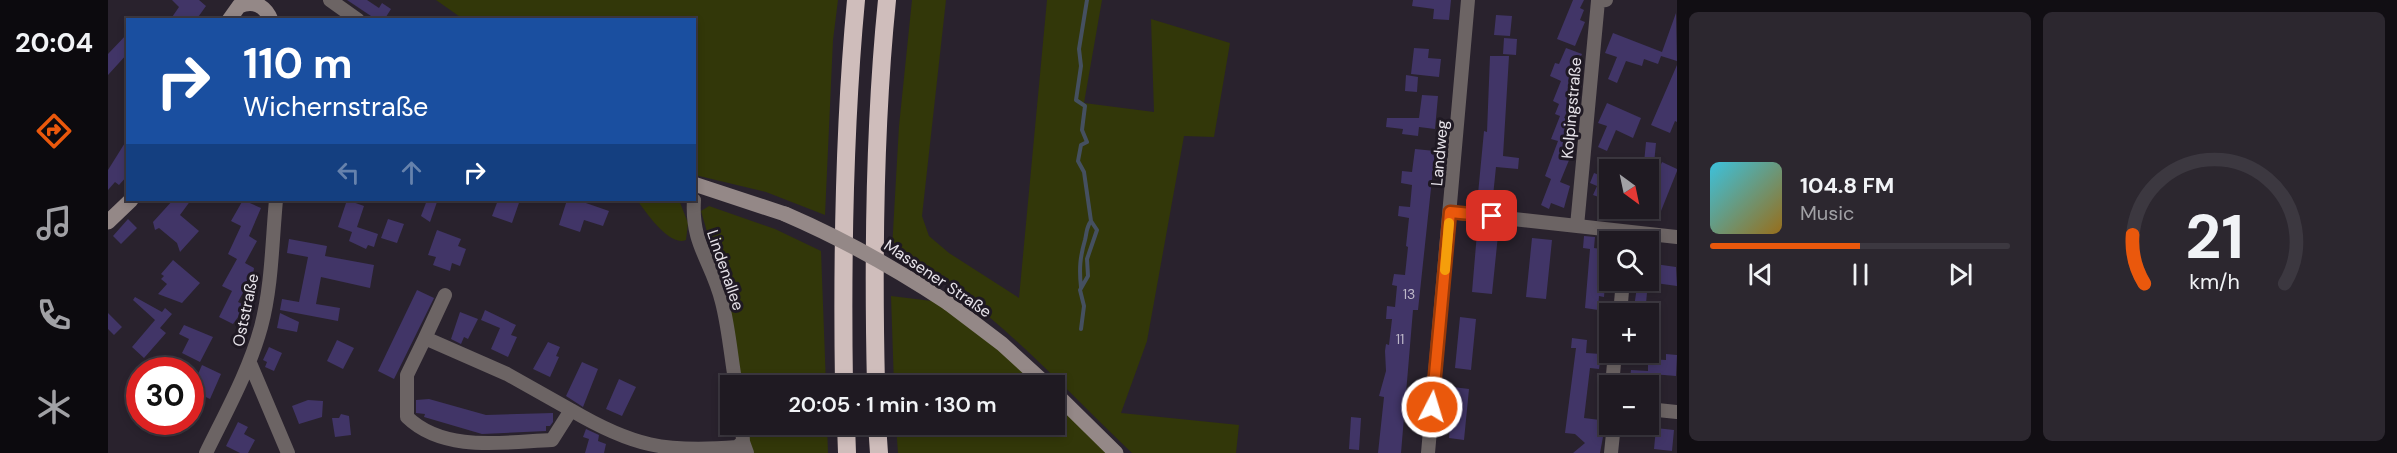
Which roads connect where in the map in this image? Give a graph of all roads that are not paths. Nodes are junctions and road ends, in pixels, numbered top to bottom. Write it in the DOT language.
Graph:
graph roads {
  1 [pos="330,0"];
  2 [pos="856,0"];
  3 [pos="887,0"];
  4 [pos="1468,0"];
  5 [pos="1606,0"];
  6 [pos="229,10"];
  7 [pos="270,18"];
  8 [pos="355,18"];
  9 [pos="696,191"];
  10 [pos="130,201"];
  11 [pos="276,201"];
  12 [pos="694,201"];
  13 [pos="1450,212"];
  14 [pos="108,222"];
  15 [pos="1577,226"];
  16 [pos="1600,231"];
  17 [pos="1659,237"];
  18 [pos="1677,237"];
  19 [pos="445,295"];
  20 [pos="425,338"];
  21 [pos="250,363"];
  22 [pos="734,375"];
  23 [pos="844,375"];
  24 [pos="876,375"];
  25 [pos="1036,375"];
  26 [pos="1065,403"];
  27 [pos="571,410"];
  28 [pos="1659,410"];
  29 [pos="1677,412"];
  30 [pos="847,435"];
  31 [pos="878,435"];
  32 [pos="1613,435"];
  33 [pos="552,447"];
  34 [pos="504,448"];
  35 [pos="745,448"];
  36 [pos="206,453"];
  37 [pos="288,453"];
  38 [pos="848,453"];
  39 [pos="879,453"];
  40 [pos="1116,453"];
  41 [pos="1428,453"];
  42 [pos="1611,453"];
  1 -- 8 [label="street"];
  2 -- 23 [label="highway"];
  3 -- 24 [label="highway"];
  4 -- 13 [label="street, Landweg"];
  5 -- 15 [label="street, Kolpingstraße"];
  6 -- 7 [label="main road"];
  9 -- 25 [label="main road, Massener Straße, bridge"];
  10 -- 14 [label="main road"];
  11 -- 21 [label="street, Oststraße"];
  12 -- 22 [label="street, Lindenallee"];
  13 -- 15 [label="street"];
  13 -- 41 [label="street, Landweg"];
  15 -- 16 [label="street"];
  17 -- 18 [label="street"];
  19 -- 20 [label="street"];
  20 -- 27 [label="street"];
  20 -- 34 [label="street"];
  21 -- 36 [label="street, Oststraße"];
  21 -- 37 [label="street"];
  26 -- 40 [label="main road"];
  27 -- 33 [label="street"];
  27 -- 35 [label="street"];
  28 -- 29 [label="street"];
  30 -- 38 [label="highway"];
  31 -- 39 [label="highway"];
  32 -- 42 [label="street"];
  33 -- 34 [label="street"];
}
